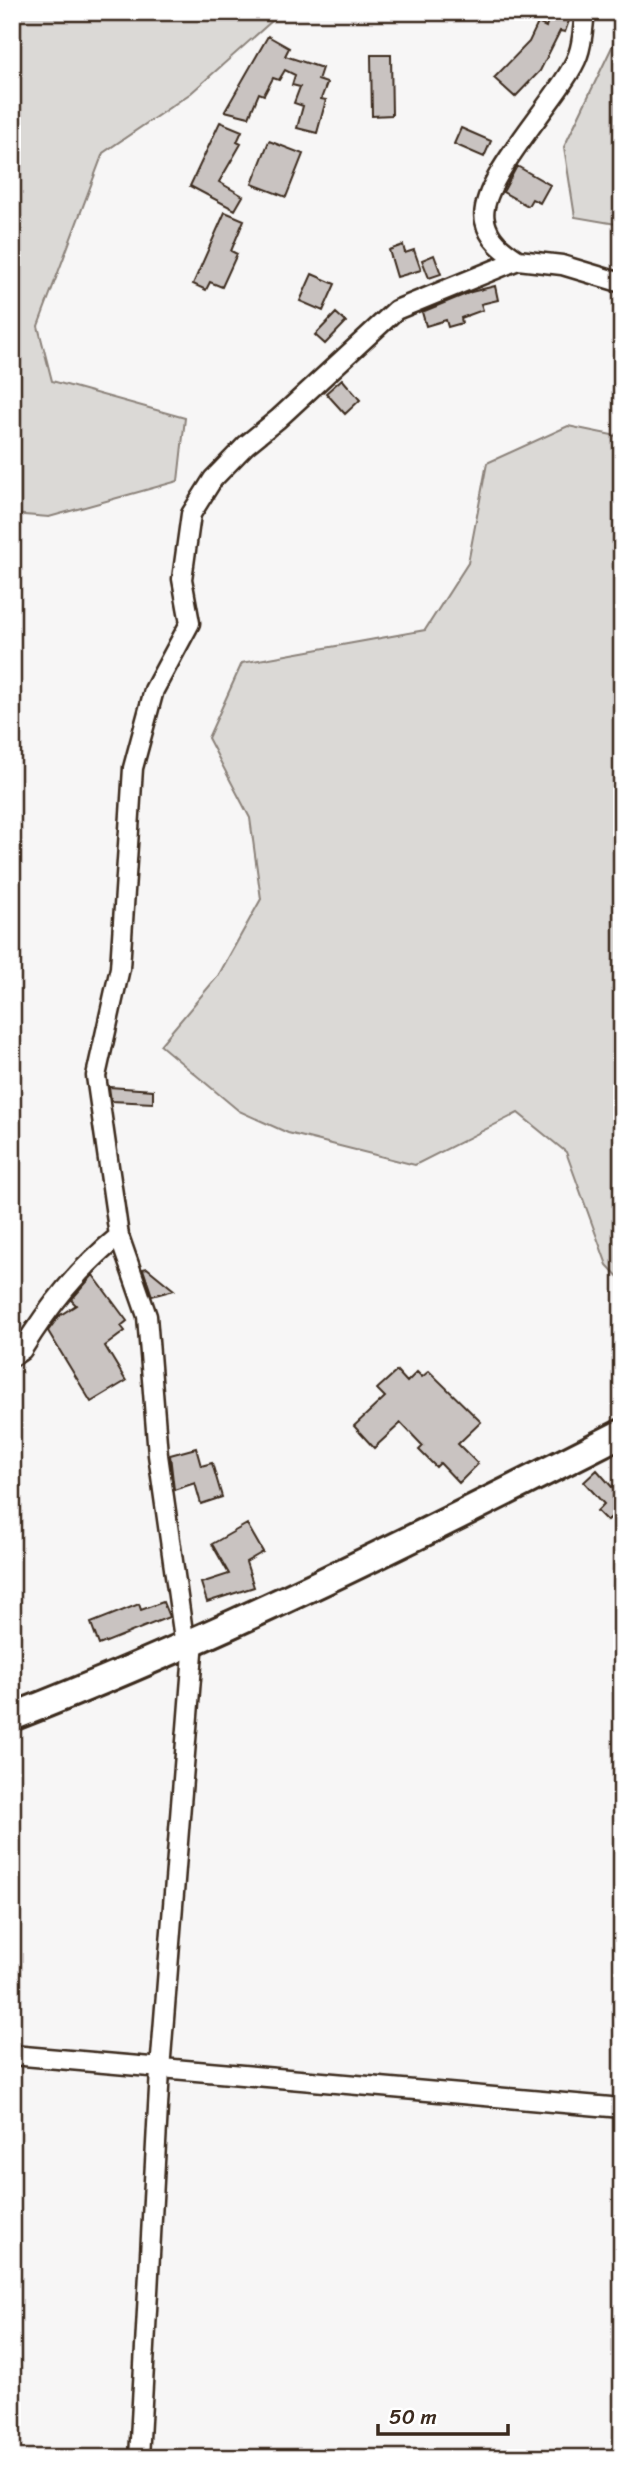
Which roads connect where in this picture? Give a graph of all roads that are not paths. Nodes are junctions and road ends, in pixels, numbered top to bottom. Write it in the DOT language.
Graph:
graph roads {
  1 [pos="585,12"];
  2 [pos="518,260"];
  3 [pos="622,283"];
  4 [pos="119,1236"];
  5 [pos="12,1357"];
  6 [pos="622,1433"];
  7 [pos="189,1643"];
  8 [pos="12,1717"];
  9 [pos="12,2055"];
  10 [pos="160,2070"];
  11 [pos="622,2108"];
  12 [pos="139,2458"];
  1 -- 2 [label="street"];
  2 -- 3 [label="street"];
  2 -- 4 [label="street"];
  4 -- 5 [label="street"];
  4 -- 7 [label="street"];
  6 -- 7 [label="street"];
  7 -- 8 [label="street"];
  7 -- 10 [label="street"];
  9 -- 10 [label="street"];
  10 -- 11 [label="street"];
  10 -- 12 [label="street"];
}
